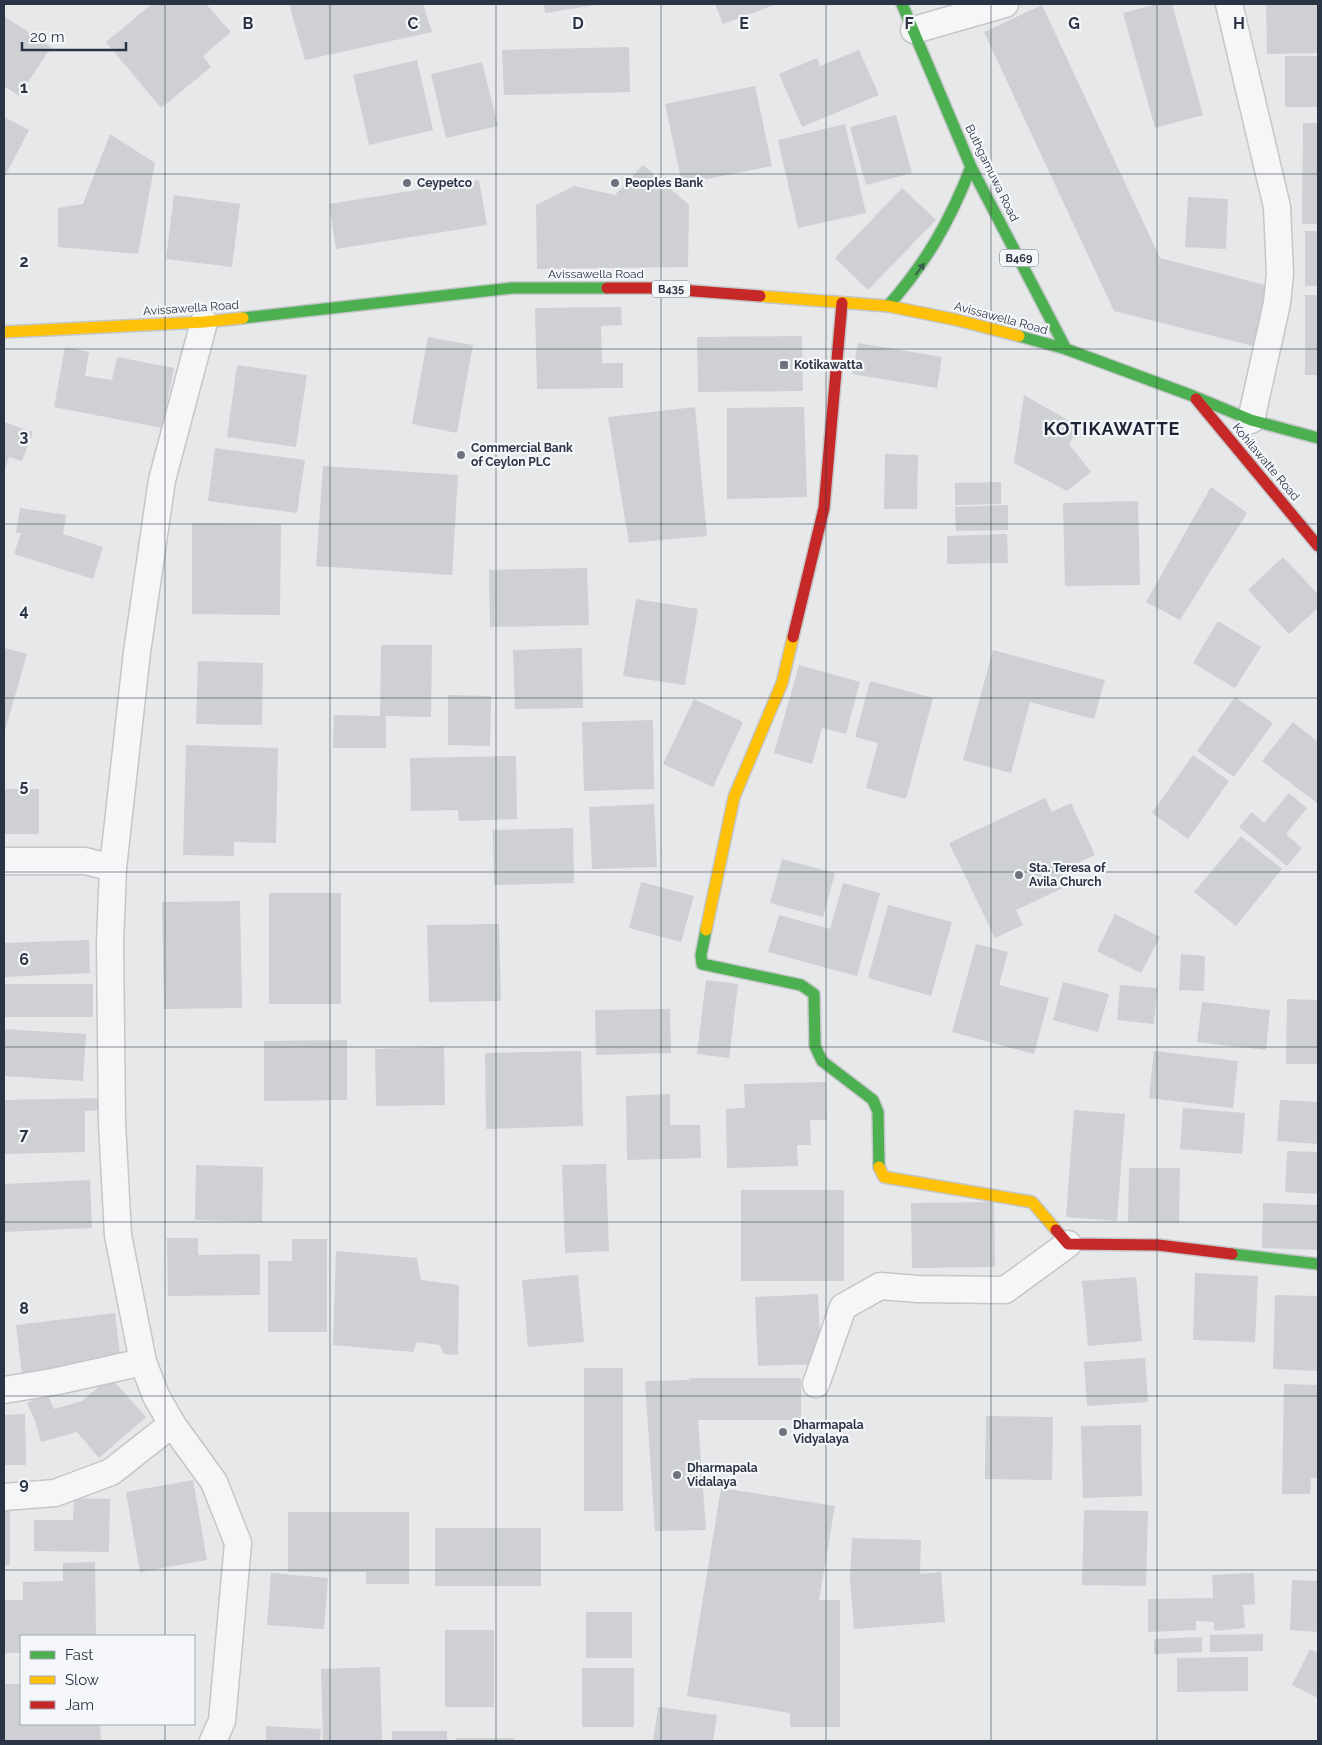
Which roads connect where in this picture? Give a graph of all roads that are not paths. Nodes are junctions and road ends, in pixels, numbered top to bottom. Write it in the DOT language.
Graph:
graph roads {
  1 [pos="902,4"];
  2 [pos="1005,4"];
  3 [pos="1229,4"];
  4 [pos="914,30"];
  5 [pos="971,167"];
  6 [pos="842,303"];
  7 [pos="888,306"];
  8 [pos="204,322"];
  9 [pos="4,332"];
  10 [pos="1066,350"];
  11 [pos="1193,396"];
  12 [pos="1252,420"];
  13 [pos="1318,438"];
  14 [pos="1318,546"];
  15 [pos="4,861"];
  16 [pos="112,868"];
  17 [pos="1068,1244"];
  18 [pos="1318,1264"];
  19 [pos="143,1362"];
  20 [pos="816,1384"];
  21 [pos="4,1390"];
  22 [pos="172,1424"];
  23 [pos="4,1497"];
  24 [pos="212,1741"];
  1 -- 4 [label="main road, Buthgamuwa Road / B469"];
  2 -- 4 [label="street"];
  3 -- 12 [label="street"];
  4 -- 5 [label="main road, Buthgamuwa Road / B469"];
  7 -- 5 [label="main road, one-way"];
  5 -- 10 [label="main road, Buthgamuwa Road / B469"];
  6 -- 7 [label="main road, Avissawella Road / B435"];
  6 -- 8 [label="main road, Avissawella Road / B435"];
  6 -- 17 [label="main road"];
  7 -- 10 [label="main road, Avissawella Road / B435"];
  8 -- 9 [label="main road, Avissawella Road / B435"];
  8 -- 16 [label="street"];
  10 -- 11 [label="main road, Avissawella Road / B435"];
  11 -- 12 [label="main road, Avissawella Road / B435"];
  11 -- 14 [label="main road, Kohilawatte Road"];
  12 -- 13 [label="main road, Avissawella Road / B435"];
  15 -- 16 [label="street"];
  16 -- 19 [label="street"];
  17 -- 18 [label="main road"];
  17 -- 20 [label="street"];
  19 -- 21 [label="street"];
  19 -- 22 [label="street"];
  22 -- 23 [label="street"];
  22 -- 24 [label="street"];
}
